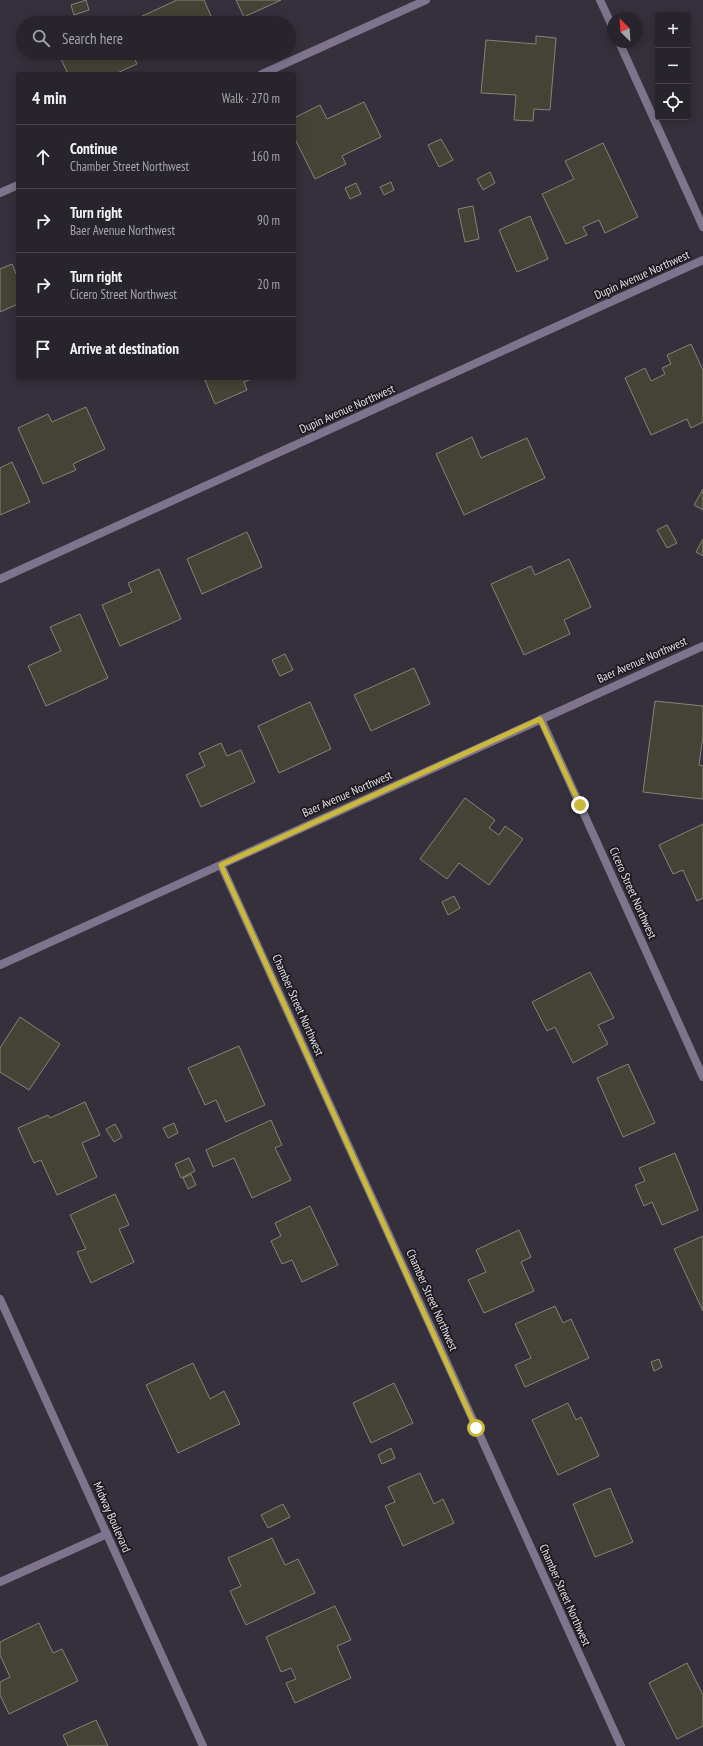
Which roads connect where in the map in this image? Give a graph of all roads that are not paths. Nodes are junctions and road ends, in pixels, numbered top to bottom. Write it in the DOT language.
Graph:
graph roads {
  1 [pos="426,0"];
  2 [pos="600,0"];
  3 [pos="607,15"];
  4 [pos="622,48"];
  5 [pos="296,59"];
  6 [pos="293,60"];
  7 [pos="266,72"];
  8 [pos="16,186"];
  9 [pos="0,193"];
  10 [pos="703,227"];
  11 [pos="703,260"];
  12 [pos="0,579"];
  13 [pos="703,646"];
  14 [pos="540,719"];
  15 [pos="221,865"];
  16 [pos="0,965"];
  17 [pos="703,1077"];
  18 [pos="0,1299"];
  19 [pos="106,1534"];
  20 [pos="0,1582"];
  21 [pos="203,1746"];
  22 [pos="621,1746"];
  1 -- 5 [label="street"];
  2 -- 3 [label="street"];
  4 -- 10 [label="street"];
  6 -- 7 [label="street"];
  8 -- 9 [label="street"];
  11 -- 12 [label="street, Dupin Avenue Northwest"];
  13 -- 14 [label="street, Baer Avenue Northwest"];
  14 -- 15 [label="street, Baer Avenue Northwest"];
  14 -- 17 [label="street, Cicero Street Northwest"];
  15 -- 16 [label="street, Baer Avenue Northwest"];
  15 -- 22 [label="street, Chamber Street Northwest"];
  18 -- 19 [label="street, Midway Boulevard"];
  19 -- 20 [label="street"];
  19 -- 21 [label="street, Midway Boulevard"];
}
